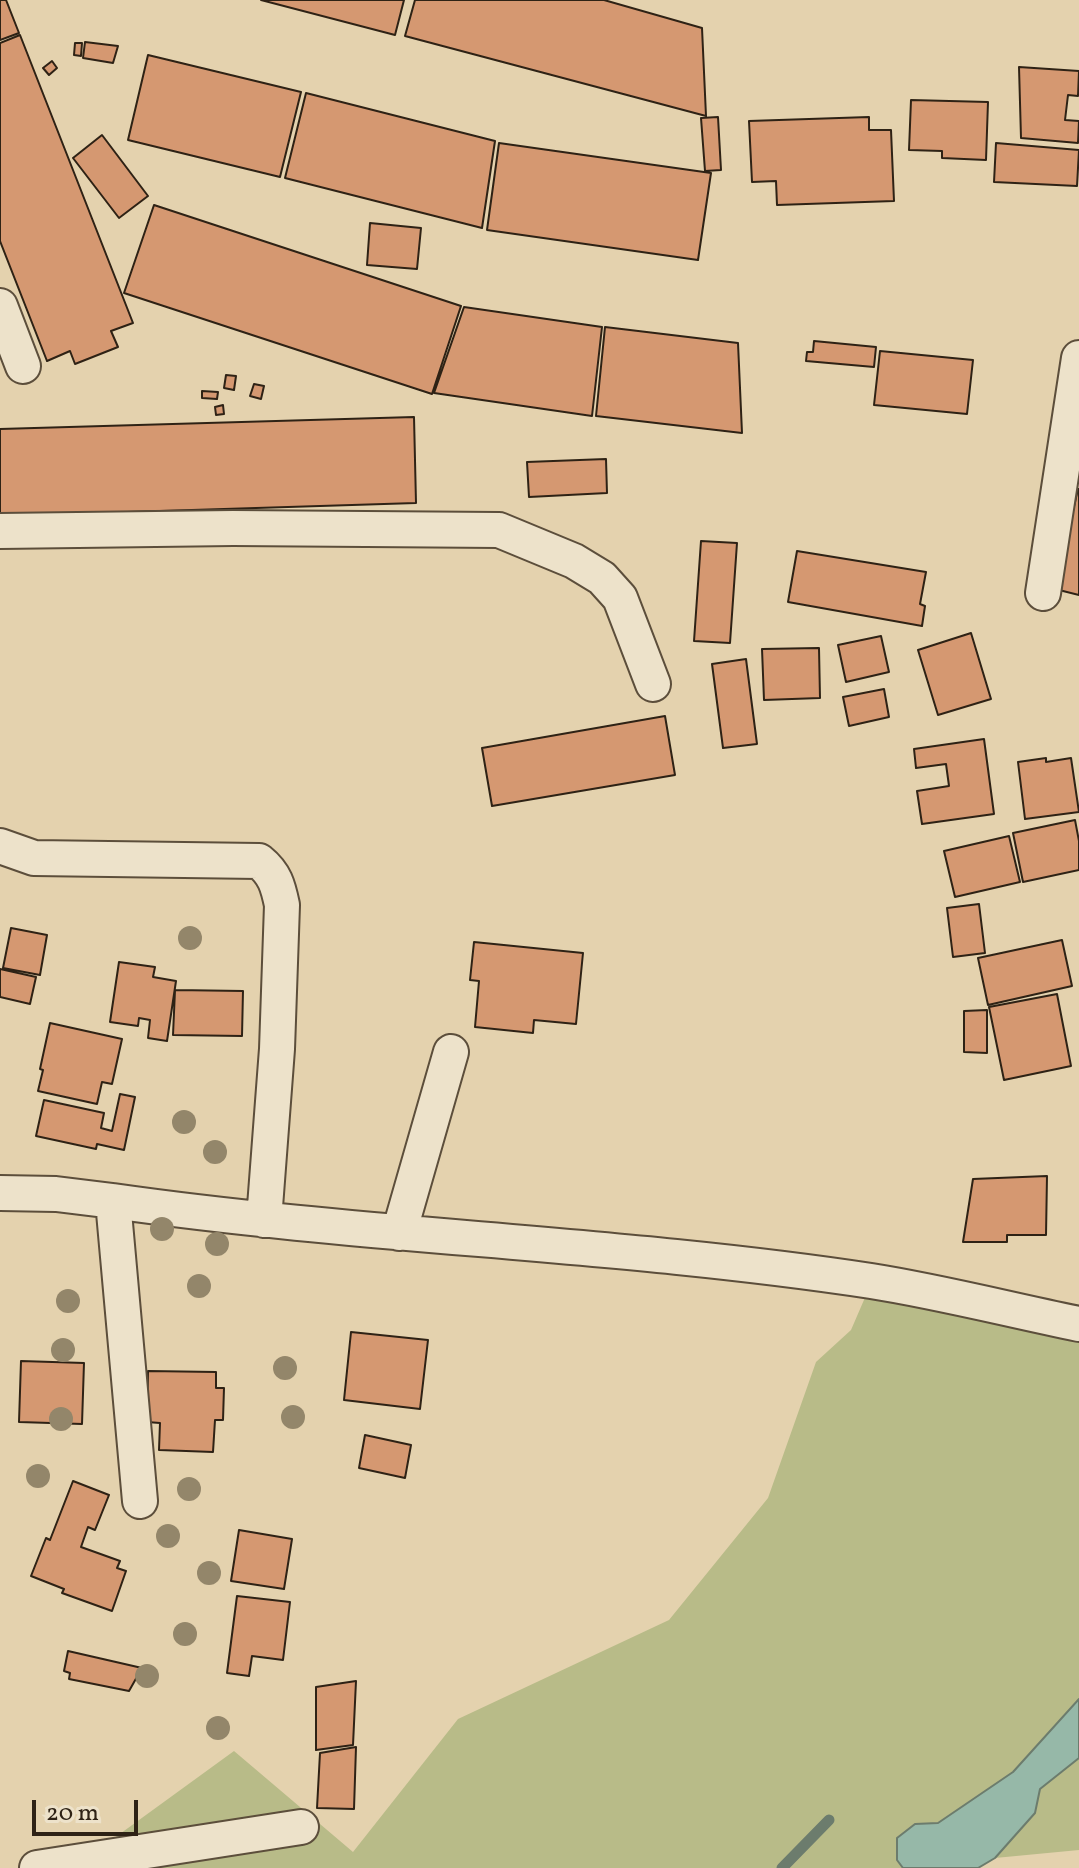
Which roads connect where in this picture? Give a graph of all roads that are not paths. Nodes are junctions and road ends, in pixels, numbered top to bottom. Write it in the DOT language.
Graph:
graph roads {
  1 [pos="0,306"];
  2 [pos="1079,358"];
  3 [pos="23,366"];
  4 [pos="0,531"];
  5 [pos="1043,593"];
  6 [pos="653,684"];
  7 [pos="0,846"];
  8 [pos="451,1052"];
  9 [pos="0,1193"];
  10 [pos="113,1201"];
  11 [pos="264,1220"];
  12 [pos="399,1233"];
  13 [pos="1079,1324"];
  14 [pos="140,1501"];
  15 [pos="301,1827"];
  16 [pos="37,1868"];
  1 -- 3 [label="street"];
  2 -- 5 [label="street"];
  4 -- 6 [label="street"];
  7 -- 11 [label="street"];
  8 -- 12 [label="street"];
  9 -- 10 [label="street"];
  10 -- 11 [label="street"];
  10 -- 14 [label="street"];
  11 -- 12 [label="street"];
  12 -- 13 [label="street"];
  15 -- 16 [label="street"];
}
